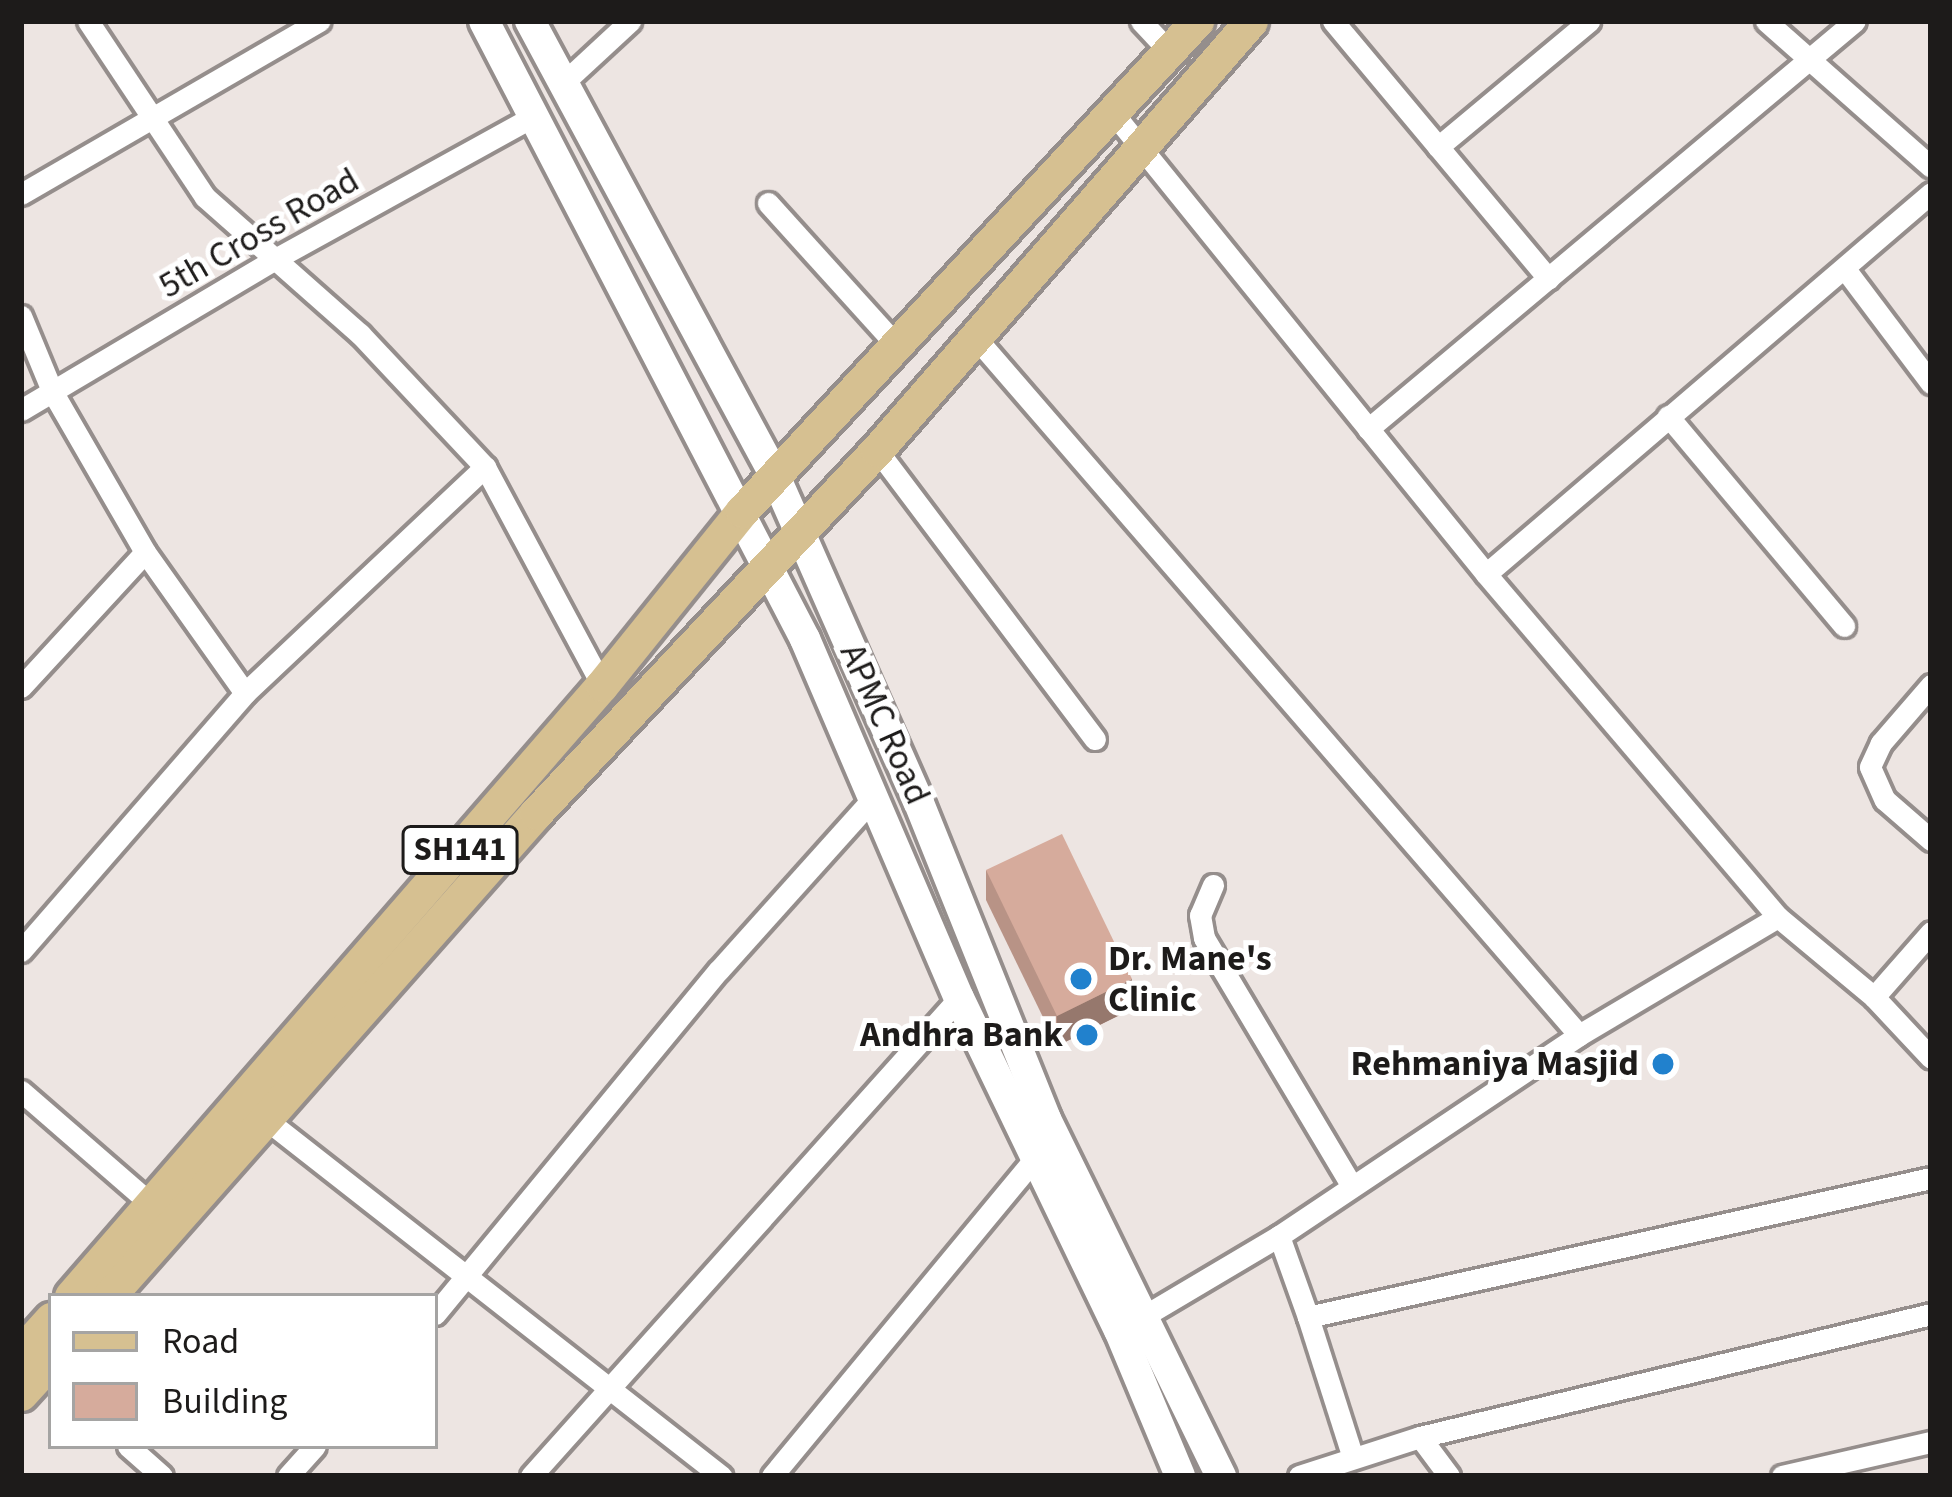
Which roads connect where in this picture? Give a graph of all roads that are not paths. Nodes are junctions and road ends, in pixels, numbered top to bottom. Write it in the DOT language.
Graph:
graph roads {
  1 [pos="88,21"];
  2 [pos="319,21"];
  3 [pos="484,21"];
  4 [pos="530,21"];
  5 [pos="630,21"];
  6 [pos="1141,21"];
  7 [pos="1197,21"];
  8 [pos="1251,21"];
  9 [pos="1334,21"];
  10 [pos="1589,21"];
  11 [pos="1766,21"];
  12 [pos="1855,21"];
  13 [pos="1169,51"];
  14 [pos="1808,62"];
  15 [pos="562,84"];
  16 [pos="1113,113"];
  17 [pos="154,116"];
  18 [pos="532,117"];
  19 [pos="1141,142"];
  20 [pos="1438,147"];
  21 [pos="1931,167"];
  22 [pos="1931,193"];
  23 [pos="21,194"];
  24 [pos="768,203"];
  25 [pos="275,259"];
  26 [pos="1845,269"];
  27 [pos="1549,279"];
  28 [pos="21,316"];
  29 [pos="975,337"];
  30 [pos="898,347"];
  31 [pos="1931,382"];
  32 [pos="52,391"];
  33 [pos="21,410"];
  34 [pos="1668,416"];
  35 [pos="1369,429"];
  36 [pos="877,450"];
  37 [pos="485,467"];
  38 [pos="775,476"];
  39 [pos="742,511"];
  40 [pos="798,537"];
  41 [pos="145,552"];
  42 [pos="768,566"];
  43 [pos="1486,574"];
  44 [pos="1844,626"];
  45 [pos="602,685"];
  46 [pos="1931,686"];
  47 [pos="21,687"];
  48 [pos="245,693"];
  49 [pos="1095,739"];
  50 [pos="875,796"];
  51 [pos="1931,840"];
  52 [pos="1213,885"];
  53 [pos="1778,917"];
  54 [pos="1931,932"];
  55 [pos="21,951"];
  56 [pos="959,998"];
  57 [pos="1874,998"];
  58 [pos="1579,1035"];
  59 [pos="1931,1058"];
  60 [pos="21,1091"];
  61 [pos="268,1120"];
  62 [pos="1033,1160"];
  63 [pos="1931,1178"];
  64 [pos="1351,1184"];
  65 [pos="152,1205"];
  66 [pos="1279,1236"];
  67 [pos="469,1276"];
  68 [pos="74,1293"];
  69 [pos="112,1293"];
  70 [pos="438,1311"];
  71 [pos="1931,1314"];
  72 [pos="1308,1317"];
  73 [pos="1132,1323"];
  74 [pos="48,1326"];
  75 [pos="34,1363"];
  76 [pos="611,1385"];
  77 [pos="1420,1437"];
  78 [pos="1931,1442"];
  79 [pos="131,1449"];
  80 [pos="312,1449"];
  81 [pos="1352,1455"];
  82 [pos="162,1476"];
  83 [pos="288,1476"];
  84 [pos="531,1476"];
  85 [pos="721,1476"];
  86 [pos="772,1476"];
  87 [pos="1180,1476"];
  88 [pos="1221,1476"];
  89 [pos="1299,1476"];
  90 [pos="1449,1476"];
  91 [pos="1783,1476"];
  1 -- 17 [label="street"];
  2 -- 17 [label="street"];
  3 -- 18 [label="street, APMC Road"];
  4 -- 15 [label="street, APMC Road"];
  5 -- 15 [label="street"];
  6 -- 13 [label="street"];
  7 -- 13 [label="main road"];
  8 -- 19 [label="main road, SH141"];
  9 -- 20 [label="street"];
  10 -- 20 [label="street"];
  11 -- 14 [label="street"];
  12 -- 14 [label="street"];
  13 -- 16 [label="main road"];
  14 -- 21 [label="street"];
  14 -- 27 [label="street"];
  15 -- 38 [label="street, APMC Road"];
  16 -- 19 [label="street"];
  16 -- 30 [label="main road"];
  17 -- 23 [label="street"];
  17 -- 25 [label="street"];
  18 -- 25 [label="street, 5th Cross Road"];
  18 -- 39 [label="street, APMC Road"];
  19 -- 29 [label="main road, SH141"];
  19 -- 35 [label="street"];
  20 -- 27 [label="street"];
  22 -- 26 [label="street"];
  24 -- 30 [label="street"];
  25 -- 32 [label="street, 5th Cross Road"];
  25 -- 37 [label="street"];
  26 -- 31 [label="street"];
  26 -- 34 [label="street"];
  27 -- 35 [label="street"];
  28 -- 32 [label="street"];
  29 -- 36 [label="main road, SH141"];
  29 -- 58 [label="street"];
  30 -- 38 [label="main road, SH141"];
  32 -- 33 [label="street, 5th Cross Road"];
  32 -- 41 [label="street"];
  34 -- 43 [label="street"];
  34 -- 44 [label="street"];
  35 -- 43 [label="street"];
  36 -- 40 [label="main road, SH141"];
  36 -- 49 [label="street"];
  37 -- 45 [label="street"];
  37 -- 48 [label="street"];
  38 -- 39 [label="main road, SH141"];
  38 -- 40 [label="street, APMC Road"];
  39 -- 42 [label="street, APMC Road"];
  39 -- 45 [label="main road, SH141"];
  40 -- 42 [label="main road, SH141"];
  40 -- 73 [label="street, APMC Road"];
  41 -- 47 [label="street"];
  41 -- 48 [label="street"];
  42 -- 50 [label="street, APMC Road"];
  42 -- 61 [label="main road, SH141"];
  43 -- 53 [label="street"];
  45 -- 65 [label="main road, SH141"];
  46 -- 51 [label="street"];
  48 -- 55 [label="street"];
  50 -- 56 [label="street, APMC Road"];
  50 -- 67 [label="street"];
  52 -- 64 [label="street"];
  53 -- 57 [label="street"];
  53 -- 58 [label="street"];
  54 -- 57 [label="street"];
  56 -- 62 [label="street, APMC Road"];
  56 -- 76 [label="street"];
  57 -- 59 [label="street"];
  58 -- 64 [label="street"];
  60 -- 65 [label="street"];
  61 -- 67 [label="street"];
  61 -- 69 [label="main road, SH141"];
  62 -- 73 [label="street, APMC Road"];
  62 -- 86 [label="street"];
  63 -- 72 [label="street"];
  64 -- 66 [label="street"];
  65 -- 68 [label="main road, SH141"];
  66 -- 72 [label="street"];
  66 -- 73 [label="street"];
  67 -- 70 [label="street"];
  67 -- 76 [label="street"];
  71 -- 77 [label="street"];
  72 -- 81 [label="street"];
  73 -- 87 [label="street, APMC Road"];
  73 -- 88 [label="street, APMC Road"];
  74 -- 75 [label="main road"];
  76 -- 84 [label="street"];
  76 -- 85 [label="street"];
  77 -- 81 [label="street"];
  77 -- 90 [label="street"];
  78 -- 91 [label="street"];
  79 -- 82 [label="street"];
  80 -- 83 [label="street"];
  81 -- 89 [label="street"];
}
